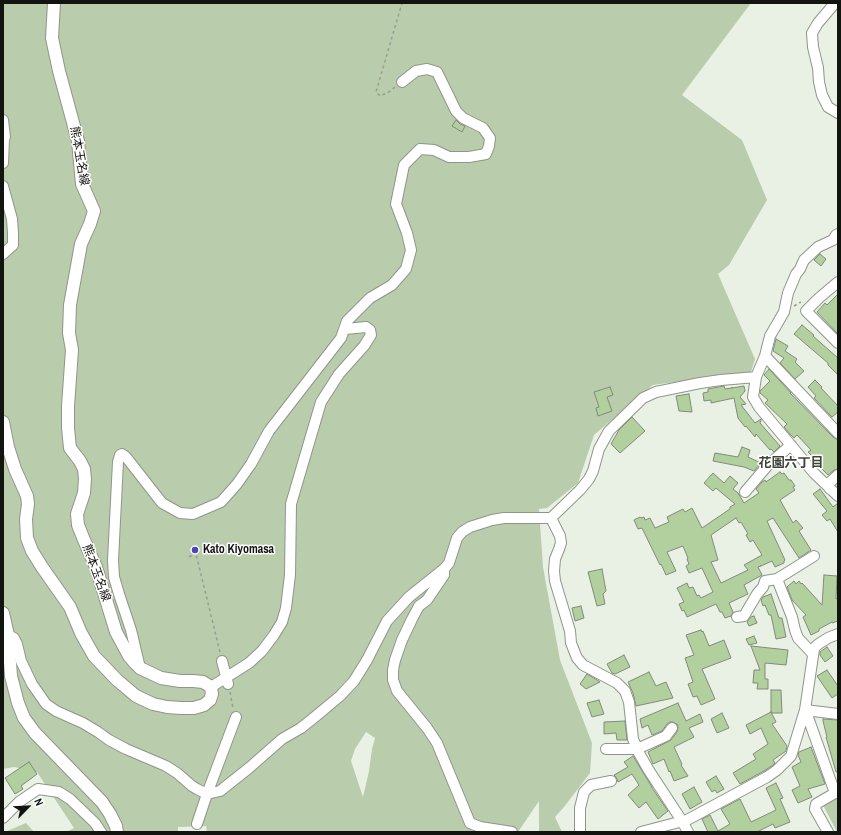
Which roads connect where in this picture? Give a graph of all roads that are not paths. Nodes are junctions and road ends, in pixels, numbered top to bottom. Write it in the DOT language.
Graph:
graph roads {
  1 [pos="54,3"];
  2 [pos="835,3"];
  3 [pos="402,82"];
  4 [pos="838,113"];
  5 [pos="3,120"];
  6 [pos="3,162"];
  7 [pos="3,186"];
  8 [pos="838,234"];
  9 [pos="3,254"];
  10 [pos="838,282"];
  11 [pos="345,329"];
  12 [pos="838,343"];
  13 [pos="765,356"];
  14 [pos="756,377"];
  15 [pos="3,422"];
  16 [pos="838,433"];
  17 [pos="791,445"];
  18 [pos="838,475"];
  19 [pos="827,485"];
  20 [pos="746,492"];
  21 [pos="836,495"];
  22 [pos="551,518"];
  23 [pos="814,556"];
  24 [pos="444,569"];
  25 [pos="777,579"];
  26 [pos="3,613"];
  27 [pos="737,617"];
  28 [pos="838,634"];
  29 [pos="8,635"];
  30 [pos="813,654"];
  31 [pos="222,661"];
  32 [pos="140,668"];
  33 [pos="7,673"];
  34 [pos="227,681"];
  35 [pos="211,687"];
  36 [pos="805,710"];
  37 [pos="838,714"];
  38 [pos="236,718"];
  39 [pos="672,728"];
  40 [pos="606,749"];
  41 [pos="637,749"];
  42 [pos="611,780"];
  43 [pos="836,793"];
  44 [pos="207,794"];
  45 [pos="3,818"];
  46 [pos="682,821"];
  47 [pos="197,824"];
  48 [pos="467,828"];
  49 [pos="101,832"];
  50 [pos="117,832"];
  51 [pos="512,832"];
  52 [pos="580,832"];
  53 [pos="641,832"];
  54 [pos="688,832"];
  55 [pos="828,832"];
  1 -- 32 [label="main road, 熊本玉名線"];
  2 -- 4 [label="street"];
  3 -- 11 [label="street"];
  5 -- 6 [label="street"];
  7 -- 9 [label="street"];
  8 -- 13 [label="street"];
  10 -- 12 [label="street"];
  11 -- 32 [label="street"];
  11 -- 34 [label="street"];
  13 -- 14 [label="street"];
  13 -- 16 [label="street"];
  14 -- 17 [label="street"];
  14 -- 22 [label="street"];
  15 -- 35 [label="main road"];
  17 -- 19 [label="street"];
  17 -- 20 [label="street"];
  18 -- 19 [label="street"];
  19 -- 21 [label="street"];
  22 -- 24 [label="street"];
  22 -- 41 [label="street"];
  23 -- 25 [label="street"];
  24 -- 44 [label="street"];
  24 -- 48 [label="street"];
  25 -- 27 [label="street"];
  25 -- 30 [label="street"];
  26 -- 29 [label="main road"];
  28 -- 30 [label="street"];
  29 -- 33 [label="main road"];
  29 -- 44 [label="street"];
  30 -- 36 [label="street"];
  31 -- 34 [label="street"];
  32 -- 35 [label="main road, 熊本玉名線"];
  33 -- 50 [label="main road"];
  34 -- 35 [label="street"];
  36 -- 37 [label="street"];
  36 -- 43 [label="street"];
  36 -- 46 [label="street"];
  38 -- 44 [label="street"];
  39 -- 41 [label="street"];
  40 -- 41 [label="street"];
  41 -- 46 [label="street"];
  42 -- 52 [label="street"];
  43 -- 55 [label="street"];
  44 -- 47 [label="street"];
  45 -- 49 [label="street"];
  46 -- 53 [label="street"];
  46 -- 54 [label="street"];
  48 -- 51 [label="street"];
}
